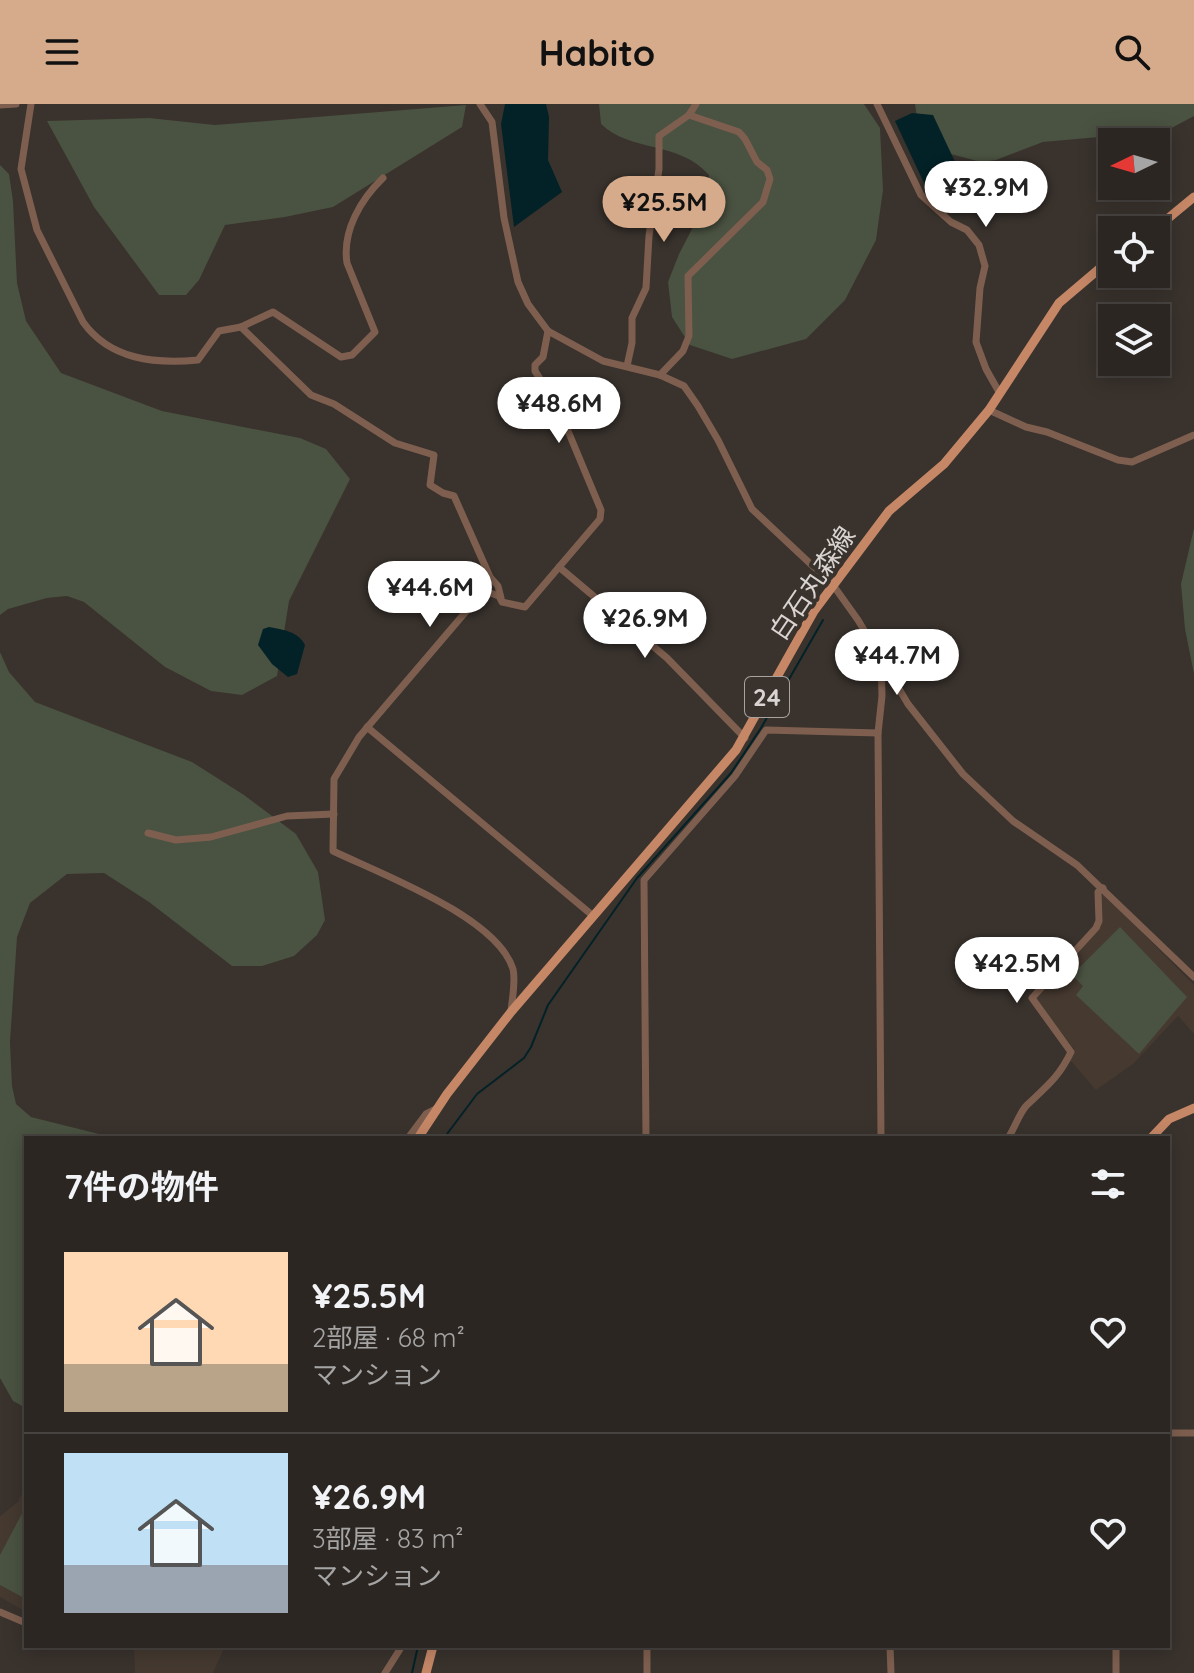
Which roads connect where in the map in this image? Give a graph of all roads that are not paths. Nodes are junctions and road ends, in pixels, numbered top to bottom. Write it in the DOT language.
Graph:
graph roads {
  1 [pos="16,104"];
  2 [pos="31,104"];
  3 [pos="480,104"];
  4 [pos="696,104"];
  5 [pos="877,104"];
  6 [pos="0,105"];
  7 [pos="689,115"];
  8 [pos="383,178"];
  9 [pos="1194,197"];
  10 [pos="1170,217"];
  11 [pos="1098,270"];
  12 [pos="241,327"];
  13 [pos="548,331"];
  14 [pos="627,366"];
  15 [pos="660,375"];
  16 [pos="999,392"];
  17 [pos="989,410"];
  18 [pos="1194,435"];
  19 [pos="559,567"];
  20 [pos="833,585"];
  21 [pos="502,602"];
  22 [pos="881,658"];
  23 [pos="367,727"];
  24 [pos="878,733"];
  25 [pos="745,738"];
  26 [pos="334,814"];
  27 [pos="148,833"];
  28 [pos="1103,888"];
  29 [pos="592,915"];
  30 [pos="1194,977"];
  31 [pos="511,1012"];
  32 [pos="1194,1108"];
  33 [pos="436,1109"];
  34 [pos="410,1136"];
  35 [pos="419,1136"];
  36 [pos="646,1136"];
  37 [pos="881,1136"];
  38 [pos="1009,1136"];
  39 [pos="1153,1136"];
  40 [pos="1170,1433"];
  41 [pos="1194,1433"];
  42 [pos="0,1612"];
  43 [pos="24,1622"];
  44 [pos="401,1648"];
  45 [pos="432,1648"];
  46 [pos="647,1648"];
  47 [pos="890,1648"];
  48 [pos="1116,1648"];
  49 [pos="385,1673"];
  50 [pos="426,1673"];
  51 [pos="647,1673"];
  52 [pos="891,1673"];
  53 [pos="1116,1673"];
  1 -- 6 [label="street"];
  2 -- 12 [label="street"];
  3 -- 13 [label="street"];
  4 -- 7 [label="street"];
  5 -- 16 [label="street"];
  7 -- 14 [label="street"];
  7 -- 15 [label="street"];
  8 -- 12 [label="street"];
  9 -- 10 [label="main road"];
  11 -- 16 [label="main road, 白石丸森線 / 24"];
  12 -- 21 [label="street"];
  13 -- 14 [label="street"];
  13 -- 19 [label="street"];
  14 -- 15 [label="street"];
  15 -- 20 [label="street"];
  16 -- 17 [label="main road, 白石丸森線 / 24"];
  17 -- 18 [label="street"];
  17 -- 20 [label="main road, 白石丸森線 / 24"];
  19 -- 21 [label="street"];
  19 -- 25 [label="street"];
  20 -- 22 [label="street"];
  20 -- 25 [label="main road, 白石丸森線 / 24"];
  21 -- 23 [label="street"];
  22 -- 24 [label="street"];
  22 -- 28 [label="street"];
  23 -- 26 [label="street"];
  23 -- 29 [label="street"];
  24 -- 36 [label="street"];
  24 -- 37 [label="street"];
  25 -- 29 [label="main road, 白石丸森線 / 24"];
  26 -- 27 [label="street"];
  26 -- 31 [label="street"];
  28 -- 30 [label="street"];
  28 -- 38 [label="street"];
  29 -- 31 [label="main road, 白石丸森線 / 24"];
  31 -- 33 [label="main road, 白石丸森線 / 24"];
  32 -- 39 [label="main road"];
  33 -- 34 [label="street"];
  33 -- 35 [label="main road, 白石丸森線 / 24"];
  40 -- 41 [label="street"];
  42 -- 43 [label="street"];
  44 -- 49 [label="street"];
  45 -- 50 [label="main road"];
  46 -- 51 [label="street"];
  47 -- 52 [label="street"];
  48 -- 53 [label="street"];
}
